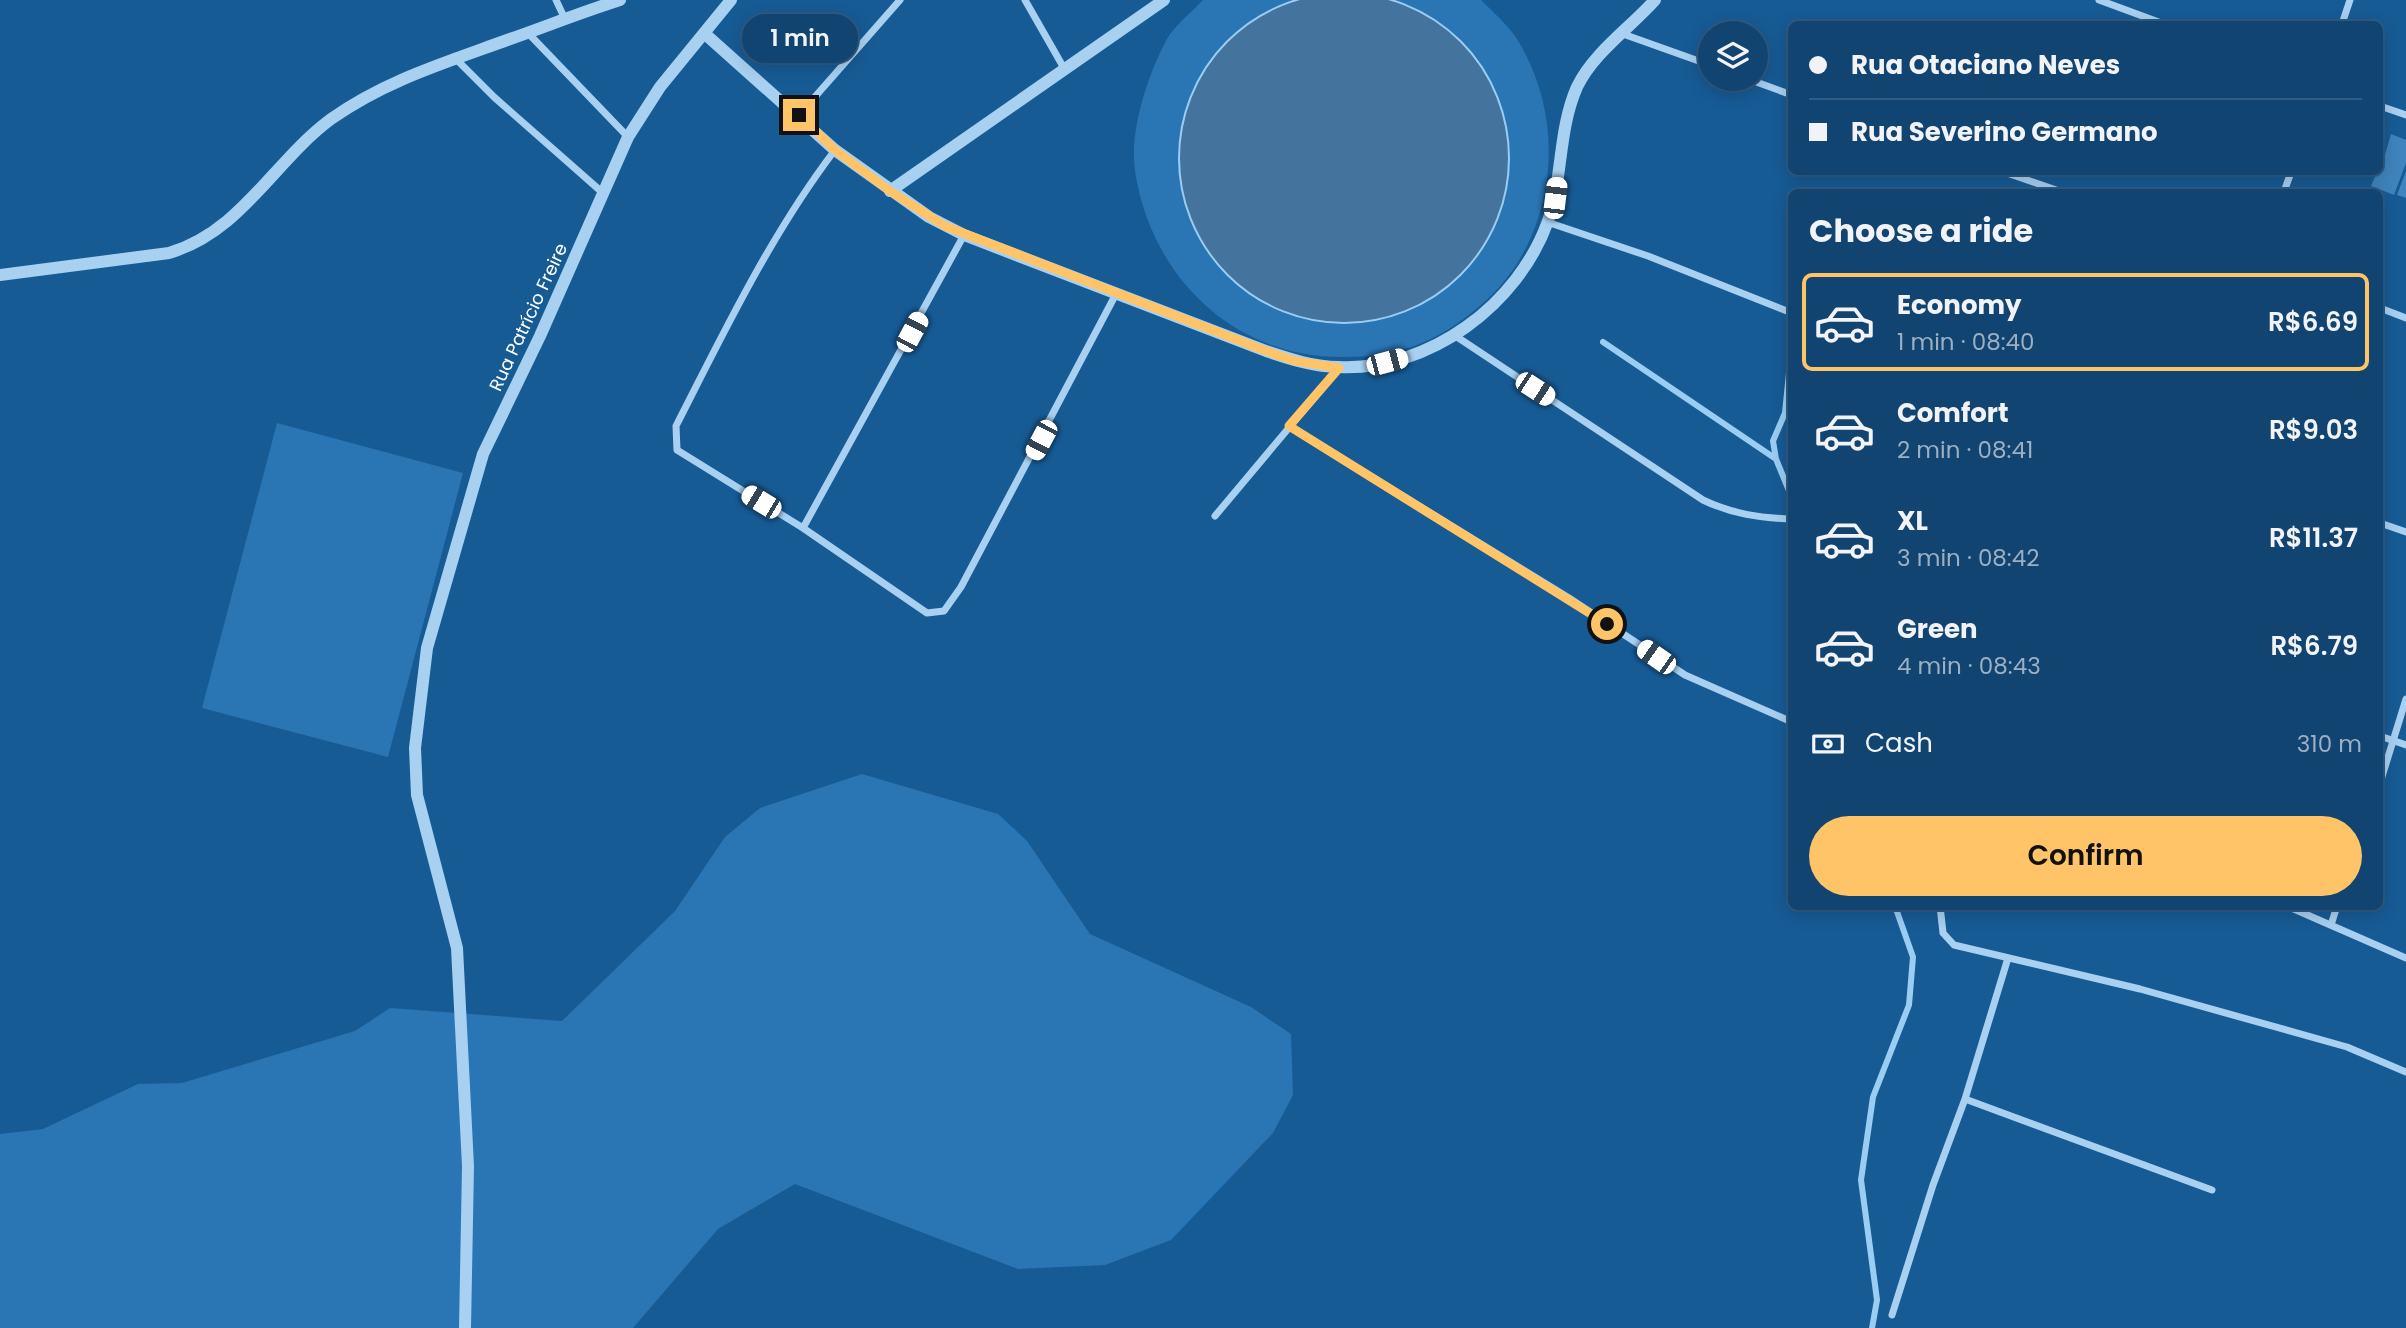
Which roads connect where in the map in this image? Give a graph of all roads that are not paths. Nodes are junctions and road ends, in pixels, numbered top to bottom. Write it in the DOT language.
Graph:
graph roads {
  1 [pos="556,0"];
  2 [pos="620,0"];
  3 [pos="731,0"];
  4 [pos="900,0"];
  5 [pos="1025,0"];
  6 [pos="1164,0"];
  7 [pos="1655,0"];
  8 [pos="2099,0"];
  9 [pos="2350,0"];
  10 [pos="564,17"];
  11 [pos="2156,21"];
  12 [pos="2343,21"];
  13 [pos="527,32"];
  14 [pos="704,33"];
  15 [pos="1623,34"];
  16 [pos="454,57"];
  17 [pos="1698,61"];
  18 [pos="1065,70"];
  19 [pos="1768,86"];
  20 [pos="1788,94"];
  21 [pos="2383,107"];
  22 [pos="799,115"];
  23 [pos="2406,115"];
  24 [pos="628,137"];
  25 [pos="835,150"];
  26 [pos="2013,175"];
  27 [pos="2053,189"];
  28 [pos="890,191"];
  29 [pos="603,193"];
  30 [pos="1547,222"];
  31 [pos="964,235"];
  32 [pos="0,275"];
  33 [pos="1117,292"];
  34 [pos="2383,309"];
  35 [pos="1788,311"];
  36 [pos="2406,318"];
  37 [pos="1454,335"];
  38 [pos="1339,368"];
  39 [pos="1289,426"];
  40 [pos="1215,516"];
  41 [pos="1788,519"];
  42 [pos="2383,524"];
  43 [pos="803,528"];
  44 [pos="2406,533"];
  45 [pos="2406,699"];
  46 [pos="1788,720"];
  47 [pos="2383,737"];
  48 [pos="2395,741"];
  49 [pos="2406,745"];
  50 [pos="2383,775"];
  51 [pos="1940,910"];
  52 [pos="2296,910"];
  53 [pos="2336,910"];
  54 [pos="2331,925"];
  55 [pos="2008,958"];
  56 [pos="2406,958"];
  57 [pos="2406,1072"];
  58 [pos="1965,1099"];
  59 [pos="2212,1190"];
  60 [pos="1892,1315"];
  61 [pos="465,1328"];
  1 -- 10 [label="street"];
  2 -- 10 [label="street"];
  3 -- 14 [label="street, Rua Patrício Freire"];
  4 -- 22 [label="street"];
  5 -- 18 [label="street"];
  6 -- 18 [label="street"];
  7 -- 15 [label="street"];
  8 -- 11 [label="street"];
  9 -- 12 [label="street"];
  10 -- 13 [label="street"];
  13 -- 16 [label="street"];
  13 -- 24 [label="street"];
  14 -- 22 [label="street"];
  14 -- 24 [label="street, Rua Patrício Freire"];
  15 -- 17 [label="street"];
  15 -- 30 [label="street"];
  16 -- 29 [label="street"];
  16 -- 32 [label="street"];
  18 -- 28 [label="street"];
  19 -- 20 [label="street"];
  21 -- 23 [label="street"];
  22 -- 25 [label="street"];
  24 -- 29 [label="street, Rua Patrício Freire"];
  25 -- 28 [label="street"];
  25 -- 43 [label="street"];
  26 -- 27 [label="street"];
  28 -- 31 [label="street"];
  29 -- 61 [label="street, Rua Patrício Freire"];
  30 -- 35 [label="street"];
  30 -- 37 [label="street"];
  31 -- 33 [label="street"];
  31 -- 43 [label="street"];
  33 -- 38 [label="street"];
  33 -- 43 [label="street"];
  34 -- 36 [label="street"];
  37 -- 38 [label="street"];
  37 -- 41 [label="street"];
  38 -- 39 [label="street"];
  39 -- 40 [label="street"];
  39 -- 46 [label="street"];
  42 -- 44 [label="street"];
  45 -- 48 [label="street"];
  47 -- 48 [label="street"];
  48 -- 49 [label="street"];
  48 -- 50 [label="street"];
  51 -- 55 [label="street"];
  52 -- 54 [label="street"];
  53 -- 54 [label="street"];
  54 -- 56 [label="street"];
  55 -- 57 [label="street"];
  55 -- 58 [label="street"];
  58 -- 59 [label="street"];
  58 -- 60 [label="street"];
}
